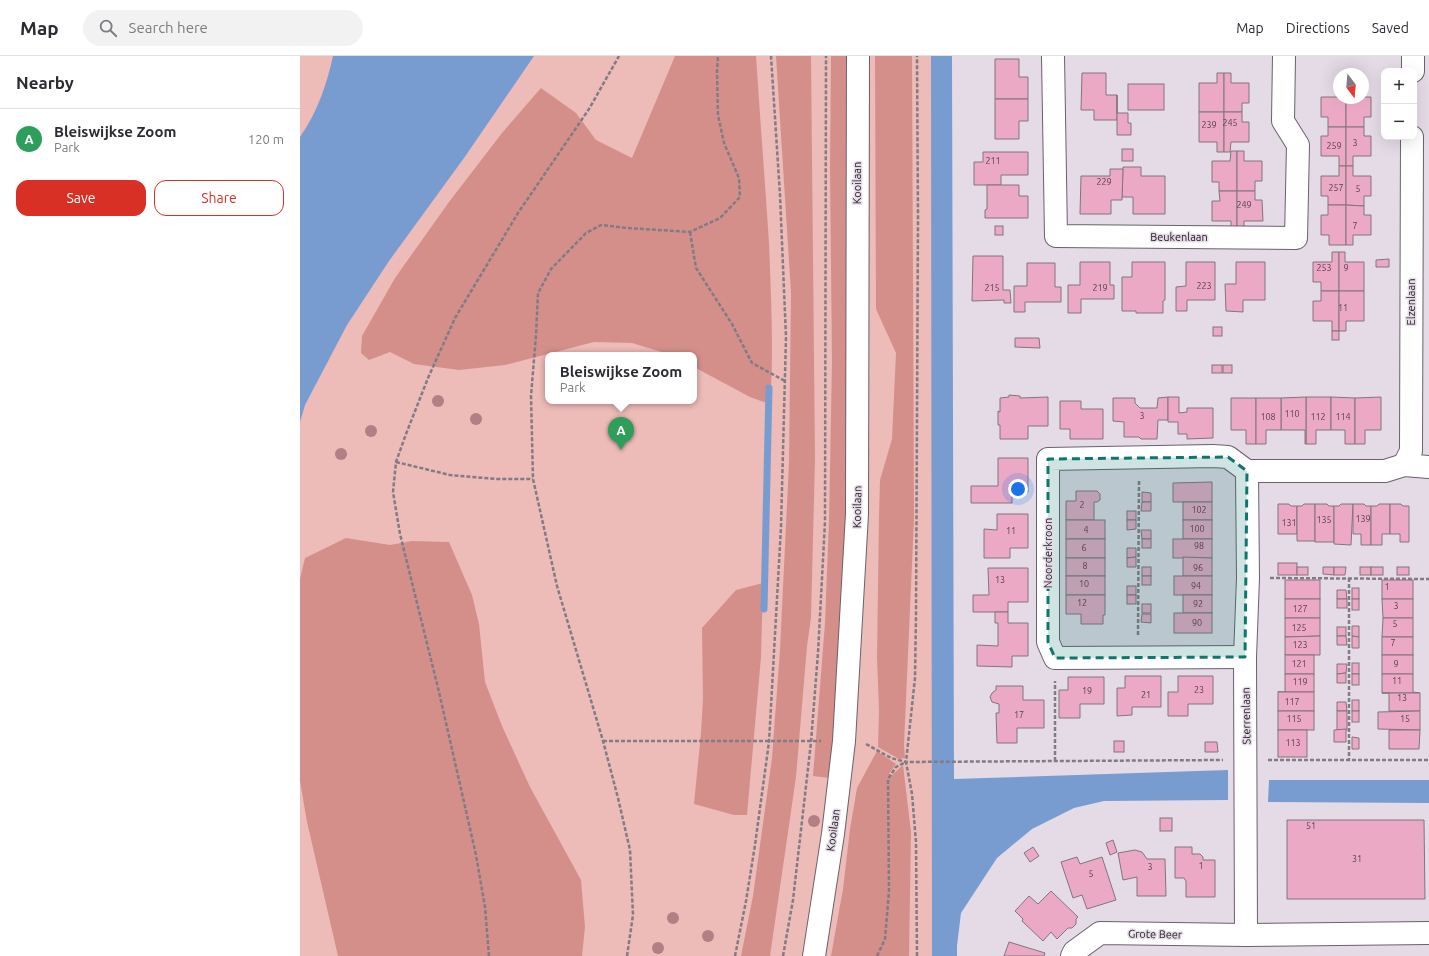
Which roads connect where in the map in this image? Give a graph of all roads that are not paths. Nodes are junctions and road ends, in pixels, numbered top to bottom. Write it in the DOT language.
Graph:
graph roads {
  1 [pos="858,56"];
  2 [pos="1053,56"];
  3 [pos="1284,56"];
  4 [pos="1413,56"];
  5 [pos="1413,68"];
  6 [pos="1412,140"];
  7 [pos="1404,464"];
  8 [pos="1429,467"];
  9 [pos="1247,471"];
  10 [pos="1245,657"];
  11 [pos="1429,933"];
  12 [pos="1246,935"];
  13 [pos="814,956"];
  14 [pos="1072,956"];
  1 -- 13 [label="street, Kooilaan"];
  2 -- 3 [label="street, Beukenlaan"];
  4 -- 5 [label="street"];
  6 -- 7 [label="street, Elzenlaan"];
  7 -- 8 [label="street"];
  7 -- 9 [label="street"];
  9 -- 10 [label="street, Sterrenlaan"];
  9 -- 10 [label="street, Noorderkroon"];
  10 -- 12 [label="street, Sterrenlaan"];
  11 -- 12 [label="street"];
  12 -- 14 [label="street, Grote Beer"];
}
